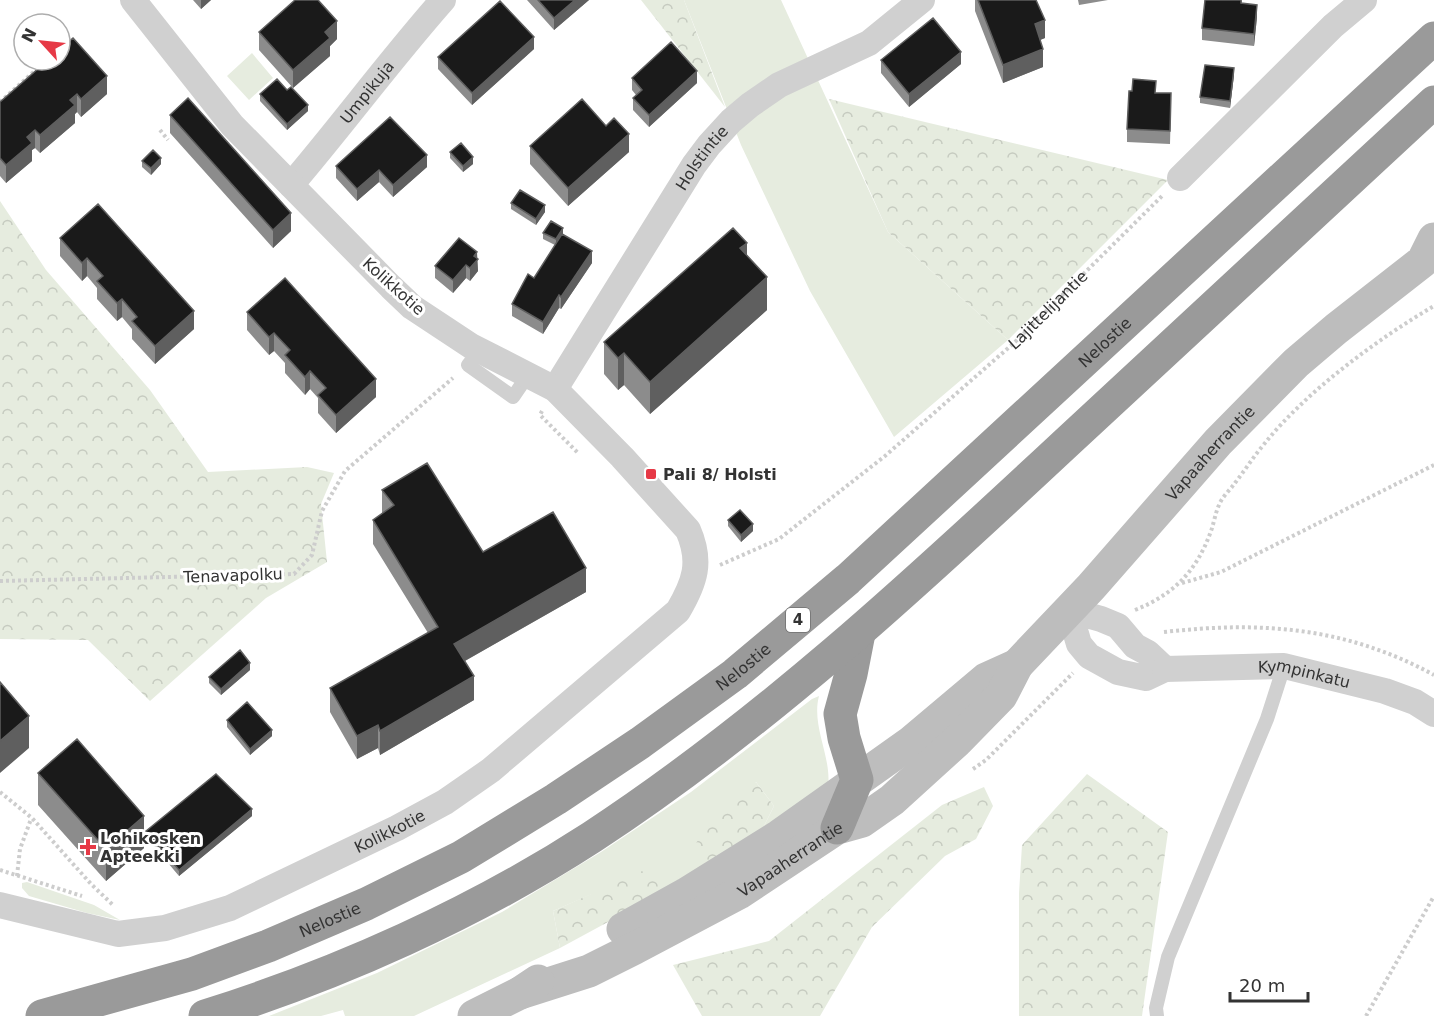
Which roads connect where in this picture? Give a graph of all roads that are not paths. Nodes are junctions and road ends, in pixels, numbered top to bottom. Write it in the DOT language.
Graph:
graph roads {
  1 [pos="133,0"];
  2 [pos="444,0"];
  3 [pos="922,0"];
  4 [pos="1364,0"];
  5 [pos="1434,38"];
  6 [pos="1434,102"];
  7 [pos="1180,178"];
  8 [pos="291,185"];
  9 [pos="1430,253"];
  10 [pos="555,389"];
  11 [pos="1069,610"];
  12 [pos="859,633"];
  13 [pos="1017,665"];
  14 [pos="1284,666"];
  15 [pos="1165,669"];
  16 [pos="1434,714"];
  17 [pos="857,780"];
  18 [pos="837,828"];
  19 [pos="0,905"];
  20 [pos="520,993"];
  21 [pos="42,1016"];
  22 [pos="206,1016"];
  23 [pos="474,1016"];
  24 [pos="1157,1016"];
  1 -- 8 [label="street, Kolikkotie"];
  2 -- 8 [label="street, Umpikuja"];
  3 -- 10 [label="street, Holstintie"];
  4 -- 7 [label="street"];
  5 -- 21 [label="highway, Nelostie / 4"];
  6 -- 12 [label="highway"];
  8 -- 10 [label="street, Kolikkotie"];
  9 -- 11 [label="street, Vapaaherrantie"];
  10 -- 19 [label="street, Kolikkotie"];
  11 -- 13 [label="street, Vapaaherrantie"];
  11 -- 15 [label="street"];
  11 -- 15 [label="street, Kympinkatu"];
  12 -- 17 [label="highway"];
  12 -- 22 [label="highway"];
  13 -- 17 [label="street, Vapaaherrantie"];
  13 -- 18 [label="street, Vapaaherrantie"];
  14 -- 15 [label="street, Kympinkatu"];
  14 -- 16 [label="street, Kympinkatu"];
  14 -- 24 [label="lane"];
  17 -- 18 [label="highway"];
  17 -- 20 [label="street, Vapaaherrantie"];
  18 -- 20 [label="street, Vapaaherrantie"];
  20 -- 23 [label="street, Vapaaherrantie"];
}
